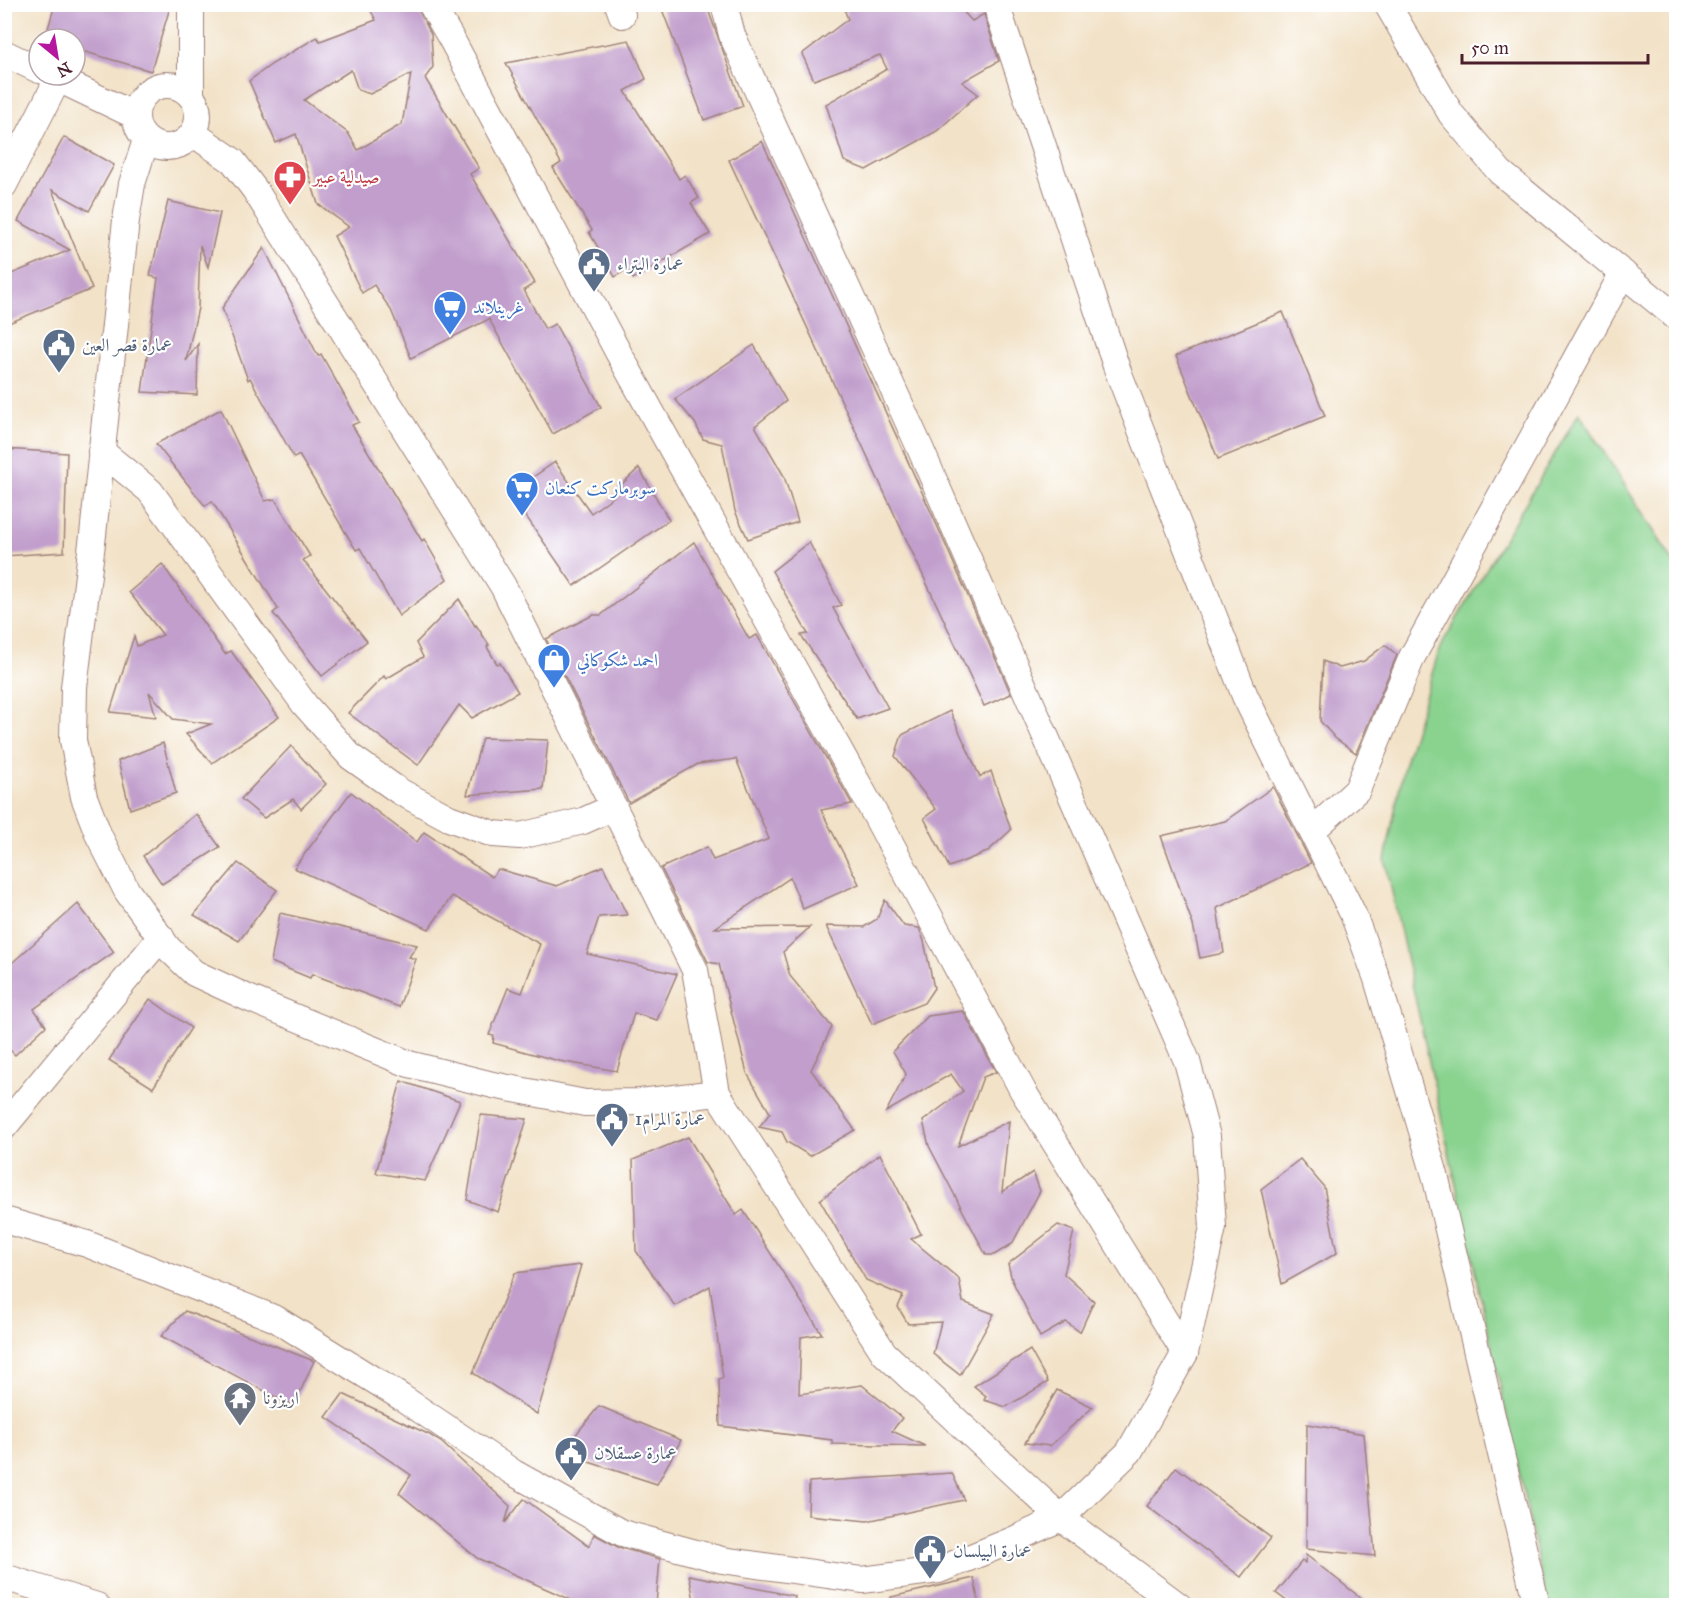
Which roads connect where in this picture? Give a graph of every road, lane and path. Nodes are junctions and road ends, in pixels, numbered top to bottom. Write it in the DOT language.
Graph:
graph roads {
  1 [pos="191,4"];
  2 [pos="431,4"];
  3 [pos="724,4"];
  4 [pos="996,4"];
  5 [pos="1387,4"];
  6 [pos="4,53"];
  7 [pos="27,64"];
  8 [pos="44,87"];
  9 [pos="76,87"];
  10 [pos="191,96"];
  11 [pos="136,116"];
  12 [pos="194,134"];
  13 [pos="146,140"];
  14 [pos="4,185"];
  15 [pos="1623,273"];
  16 [pos="1677,317"];
  17 [pos="101,451"];
  18 [pos="614,807"];
  19 [pos="1312,831"];
  20 [pos="161,937"];
  21 [pos="717,1093"];
  22 [pos="4,1127"];
  23 [pos="4,1220"];
  24 [pos="1185,1353"];
  25 [pos="1061,1518"];
  26 [pos="4,1577"];
  27 [pos="97,1605"];
  28 [pos="1179,1605"];
  29 [pos="1537,1605"];
  1 -- 10 [label="street"];
  2 -- 24 [label="street"];
  3 -- 24 [label="street"];
  4 -- 19 [label="street"];
  5 -- 15 [label="street"];
  6 -- 7 [label="street"];
  8 -- 14 [label="street"];
  9 -- 11 [label="street"];
  10 -- 11 [label="street"];
  10 -- 12 [label="street"];
  11 -- 13 [label="street"];
  12 -- 13 [label="street"];
  12 -- 18 [label="street"];
  13 -- 17 [label="street"];
  15 -- 16 [label="street"];
  15 -- 19 [label="street"];
  17 -- 18 [label="street"];
  17 -- 20 [label="street"];
  18 -- 21 [label="street"];
  19 -- 29 [label="street"];
  20 -- 21 [label="street"];
  20 -- 22 [label="street"];
  21 -- 25 [label="street"];
  23 -- 25 [label="street"];
  24 -- 25 [label="street"];
  25 -- 28 [label="street"];
  26 -- 27 [label="street"];
}
